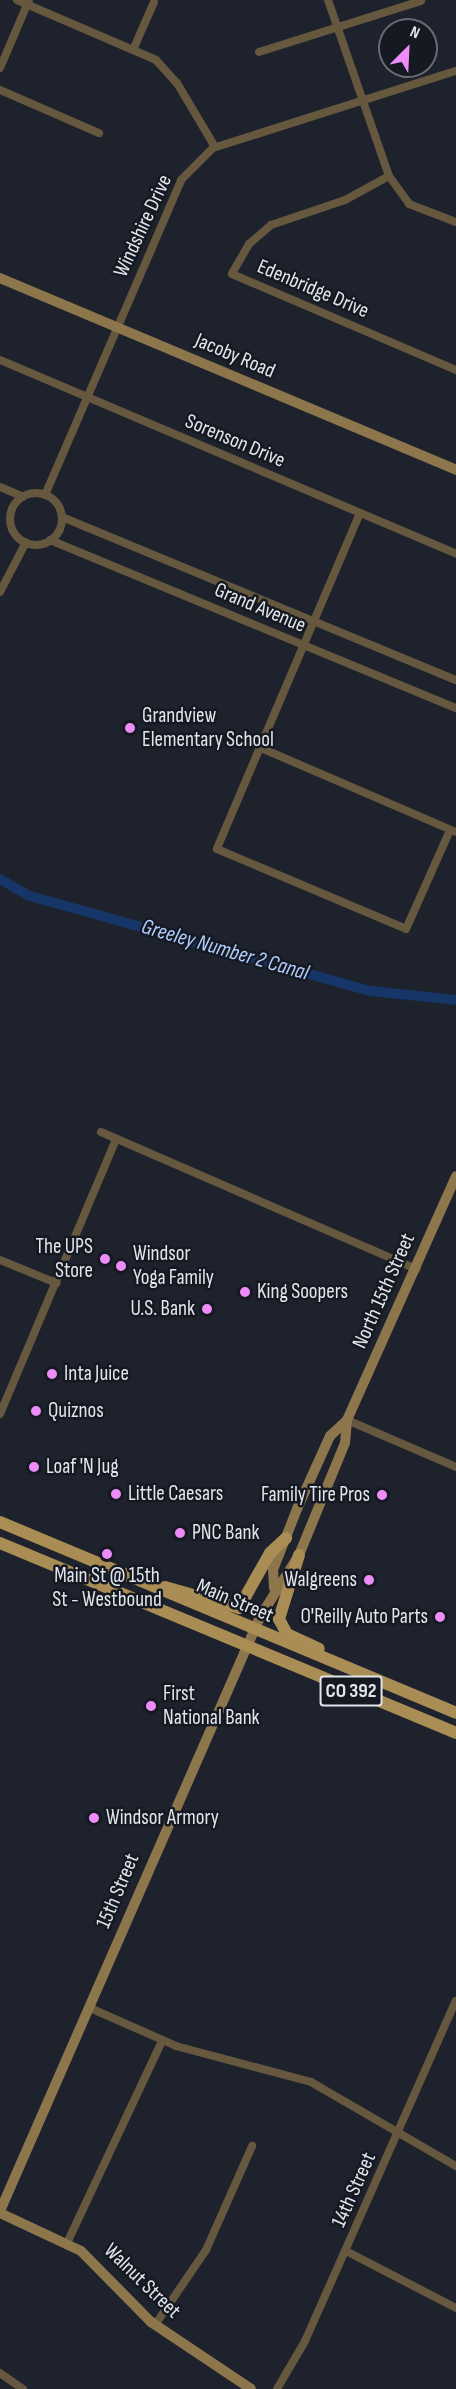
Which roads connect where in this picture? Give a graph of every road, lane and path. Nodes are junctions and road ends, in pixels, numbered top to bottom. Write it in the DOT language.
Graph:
graph roads {
  1 [pos="17,0"];
  2 [pos="328,0"];
  3 [pos="421,1"];
  4 [pos="28,2"];
  5 [pos="154,2"];
  6 [pos="341,25"];
  7 [pos="133,50"];
  8 [pos="259,52"];
  9 [pos="0,68"];
  10 [pos="456,71"];
  11 [pos="0,90"];
  12 [pos="366,100"];
  13 [pos="99,133"];
  14 [pos="215,147"];
  15 [pos="388,176"];
  16 [pos="456,222"];
  17 [pos="0,278"];
  18 [pos="117,328"];
  19 [pos="0,360"];
  20 [pos="456,370"];
  21 [pos="87,397"];
  22 [pos="456,470"];
  23 [pos="0,487"];
  24 [pos="45,495"];
  25 [pos="23,497"];
  26 [pos="360,513"];
  27 [pos="0,517"];
  28 [pos="62,517"];
  29 [pos="10,521"];
  30 [pos="50,540"];
  31 [pos="26,542"];
  32 [pos="456,554"];
  33 [pos="0,592"];
  34 [pos="314,621"];
  35 [pos="304,645"];
  36 [pos="456,680"];
  37 [pos="456,708"];
  38 [pos="261,748"];
  39 [pos="453,831"];
  40 [pos="101,1132"];
  41 [pos="116,1139"];
  42 [pos="456,1176"];
  43 [pos="0,1260"];
  44 [pos="416,1269"];
  45 [pos="56,1283"];
  46 [pos="0,1414"];
  47 [pos="347,1420"];
  48 [pos="456,1467"];
  49 [pos="314,1473"];
  50 [pos="328,1481"];
  51 [pos="0,1522"];
  52 [pos="0,1530"];
  53 [pos="286,1538"];
  54 [pos="0,1543"];
  55 [pos="68,1551"];
  56 [pos="0,1552"];
  57 [pos="299,1555"];
  58 [pos="61,1569"];
  59 [pos="140,1582"];
  60 [pos="274,1588"];
  61 [pos="254,1631"];
  62 [pos="247,1649"];
  63 [pos="372,1678"];
  64 [pos="456,1713"];
  65 [pos="456,1733"];
  66 [pos="456,2001"];
  67 [pos="90,2008"];
  68 [pos="162,2041"];
  69 [pos="398,2133"];
  70 [pos="252,2146"];
  71 [pos="456,2166"];
  72 [pos="0,2212"];
  73 [pos="67,2243"];
  74 [pos="346,2251"];
  75 [pos="456,2308"];
  76 [pos="155,2325"];
  77 [pos="0,2373"];
  78 [pos="23,2389"];
  79 [pos="251,2389"];
  80 [pos="277,2389"];
  1 -- 4 [label="street"];
  2 -- 6 [label="street"];
  3 -- 6 [label="street"];
  4 -- 7 [label="street"];
  4 -- 9 [label="street"];
  5 -- 7 [label="street"];
  6 -- 8 [label="street"];
  6 -- 12 [label="street"];
  7 -- 14 [label="street"];
  10 -- 12 [label="street, Windshire Drive"];
  11 -- 13 [label="street"];
  12 -- 14 [label="street, Windshire Drive"];
  12 -- 15 [label="street"];
  14 -- 18 [label="street, Windshire Drive"];
  15 -- 16 [label="street"];
  15 -- 20 [label="street, Edenbridge Drive"];
  17 -- 18 [label="street, Jacoby Road"];
  18 -- 21 [label="street, Windshire Drive"];
  18 -- 22 [label="street, Jacoby Road"];
  19 -- 21 [label="street, Sorenson Drive"];
  21 -- 24 [label="street, Windshire Drive"];
  21 -- 26 [label="street, Sorenson Drive"];
  23 -- 25 [label="street"];
  24 -- 25 [label="street"];
  24 -- 28 [label="street"];
  25 -- 29 [label="street"];
  26 -- 32 [label="street, Sorenson Drive"];
  26 -- 34 [label="street"];
  27 -- 29 [label="street"];
  28 -- 30 [label="street"];
  28 -- 34 [label="street, Grand Avenue"];
  29 -- 31 [label="street"];
  30 -- 31 [label="street"];
  30 -- 35 [label="street, Grand Avenue"];
  31 -- 33 [label="street"];
  34 -- 35 [label="street"];
  34 -- 36 [label="street, Grand Avenue"];
  35 -- 37 [label="street, Grand Avenue"];
  35 -- 38 [label="street"];
  38 -- 39 [label="street"];
  38 -- 39 [label="street"];
  40 -- 41 [label="street"];
  41 -- 44 [label="street"];
  41 -- 45 [label="street"];
  42 -- 44 [label="street, North 15th Street"];
  43 -- 45 [label="street"];
  44 -- 47 [label="street, North 15th Street"];
  45 -- 46 [label="street"];
  47 -- 48 [label="street"];
  47 -- 49 [label="street, North 15th Street"];
  47 -- 50 [label="street, North 15th Street"];
  49 -- 53 [label="street, 15th Street"];
  50 -- 57 [label="street, 15th Street"];
  51 -- 55 [label="main road, Main Street / CO 392"];
  52 -- 55 [label="main road"];
  53 -- 59 [label="main road"];
  53 -- 60 [label="street, 15th Street"];
  54 -- 58 [label="main road, Main Street / CO 392"];
  55 -- 59 [label="main road, Main Street / CO 392"];
  56 -- 58 [label="main road"];
  57 -- 60 [label="street, 15th Street"];
  57 -- 63 [label="main road"];
  58 -- 62 [label="main road, Main Street / CO 392"];
  59 -- 61 [label="main road, Main Street / CO 392"];
  60 -- 61 [label="street, 15th Street"];
  61 -- 62 [label="street, 15th Street"];
  61 -- 63 [label="main road, Main Street / CO 392"];
  62 -- 65 [label="main road, Main Street / CO 392"];
  62 -- 67 [label="street, 15th Street"];
  63 -- 64 [label="main road, Main Street / CO 392"];
  66 -- 69 [label="street, 14th Street"];
  67 -- 68 [label="street"];
  67 -- 72 [label="street, 15th Street"];
  68 -- 69 [label="street"];
  68 -- 73 [label="street"];
  69 -- 71 [label="street"];
  69 -- 74 [label="street, 14th Street"];
  70 -- 76 [label="street"];
  72 -- 73 [label="street, Walnut Street"];
  73 -- 76 [label="street, Walnut Street"];
  74 -- 75 [label="street"];
  74 -- 80 [label="street, 14th Street"];
  76 -- 79 [label="street, Walnut Street"];
  77 -- 78 [label="street"];
}
